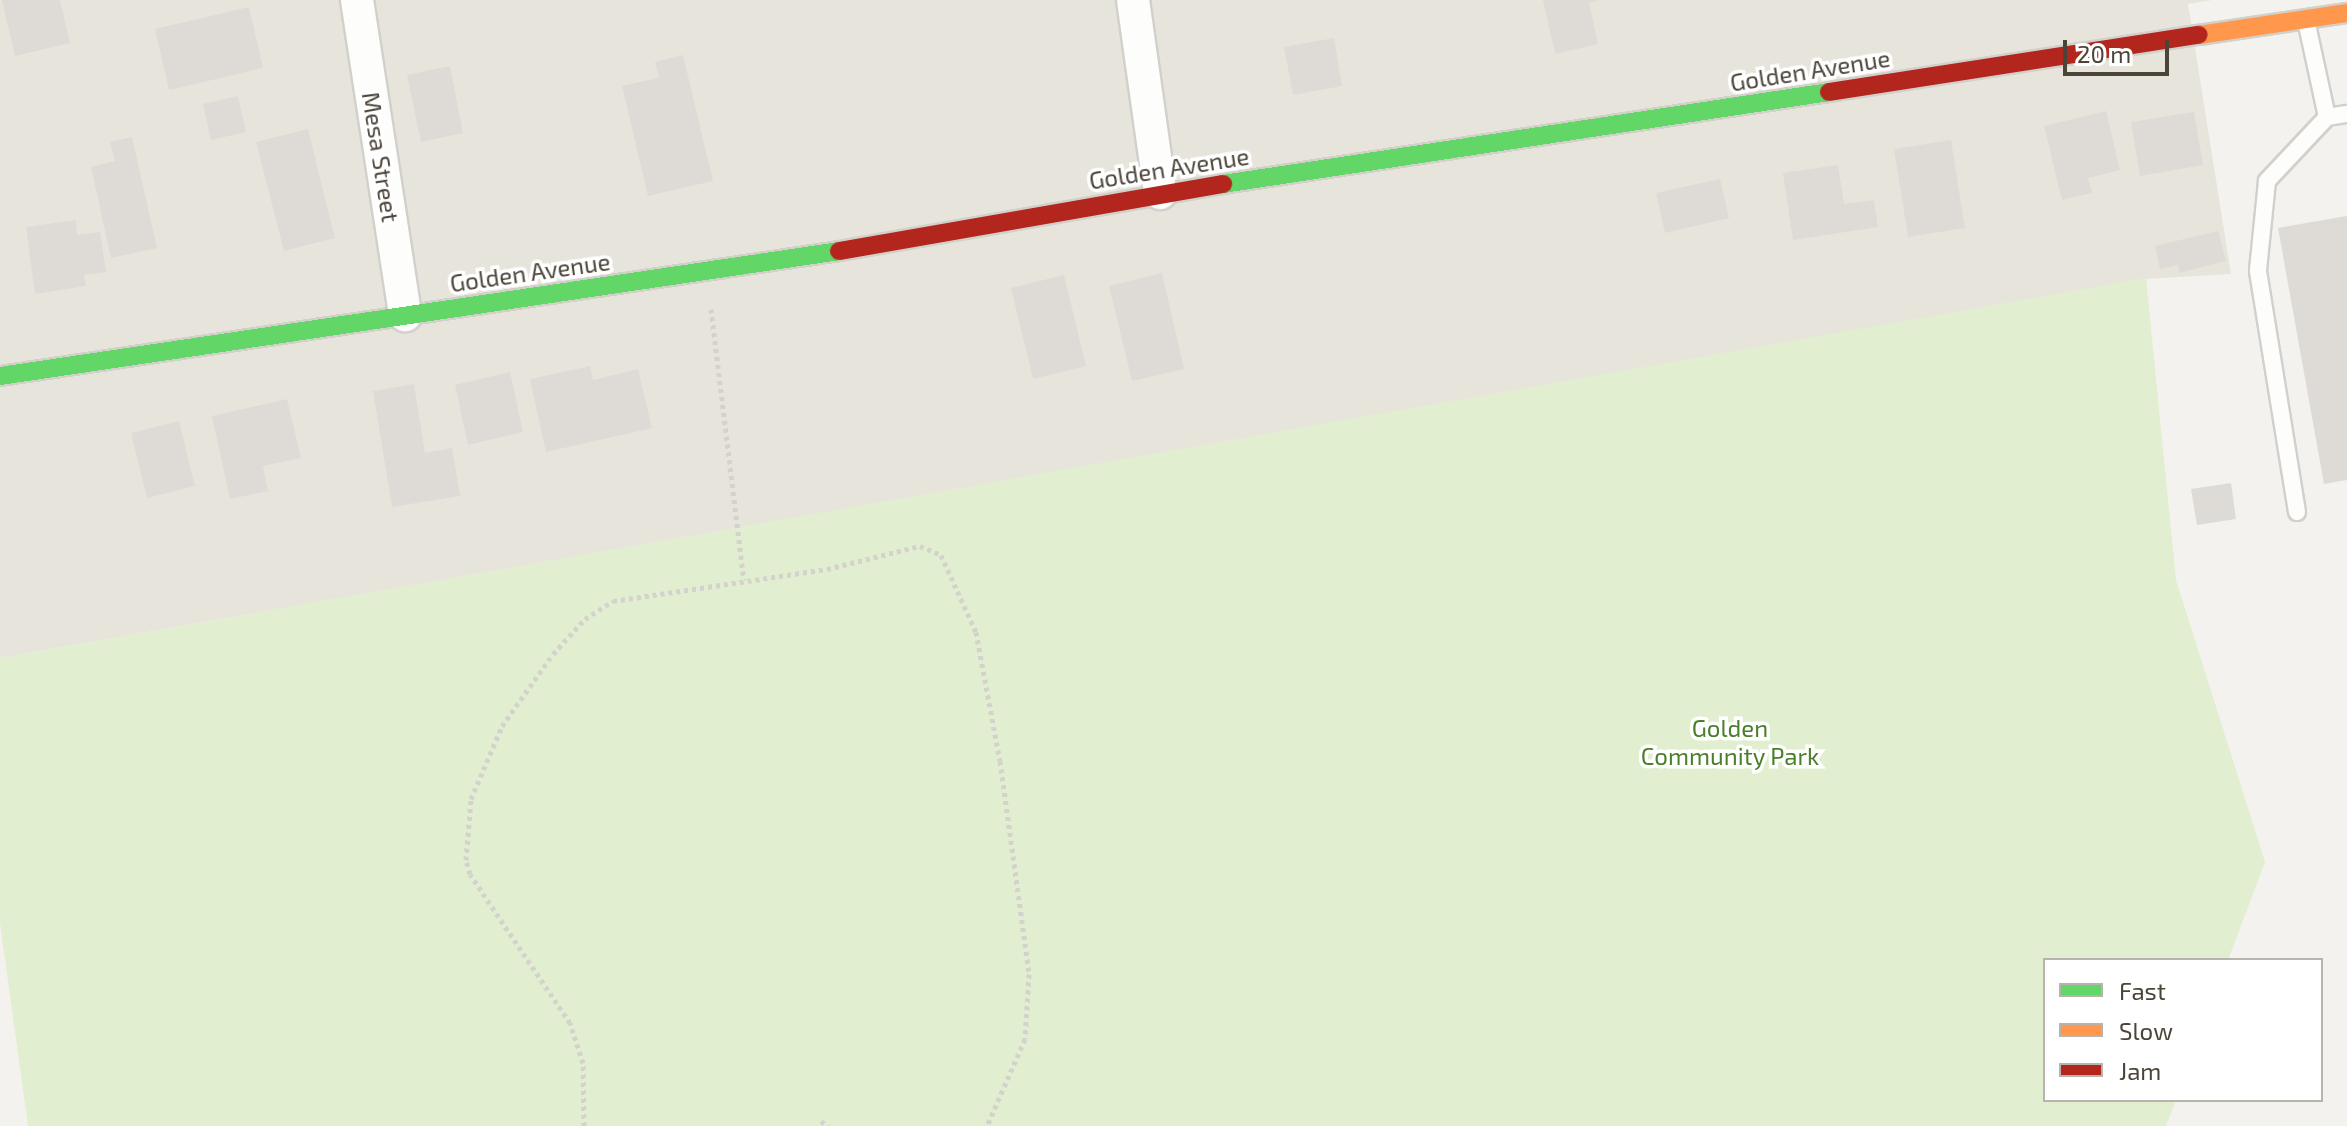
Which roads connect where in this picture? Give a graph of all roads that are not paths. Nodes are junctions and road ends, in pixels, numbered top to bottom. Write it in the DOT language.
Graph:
graph roads {
  1 [pos="357,0"];
  2 [pos="1133,0"];
  3 [pos="2323,12"];
  4 [pos="2347,114"];
  5 [pos="2327,117"];
  6 [pos="1160,193"];
  7 [pos="405,315"];
  8 [pos="0,376"];
  9 [pos="2297,512"];
  1 -- 7 [label="street, Mesa Street"];
  2 -- 6 [label="street"];
  3 -- 5 [label="lane"];
  3 -- 6 [label="street, Golden Avenue"];
  4 -- 5 [label="lane"];
  5 -- 9 [label="lane"];
  6 -- 7 [label="street, Golden Avenue"];
  7 -- 8 [label="street, Golden Avenue"];
}
